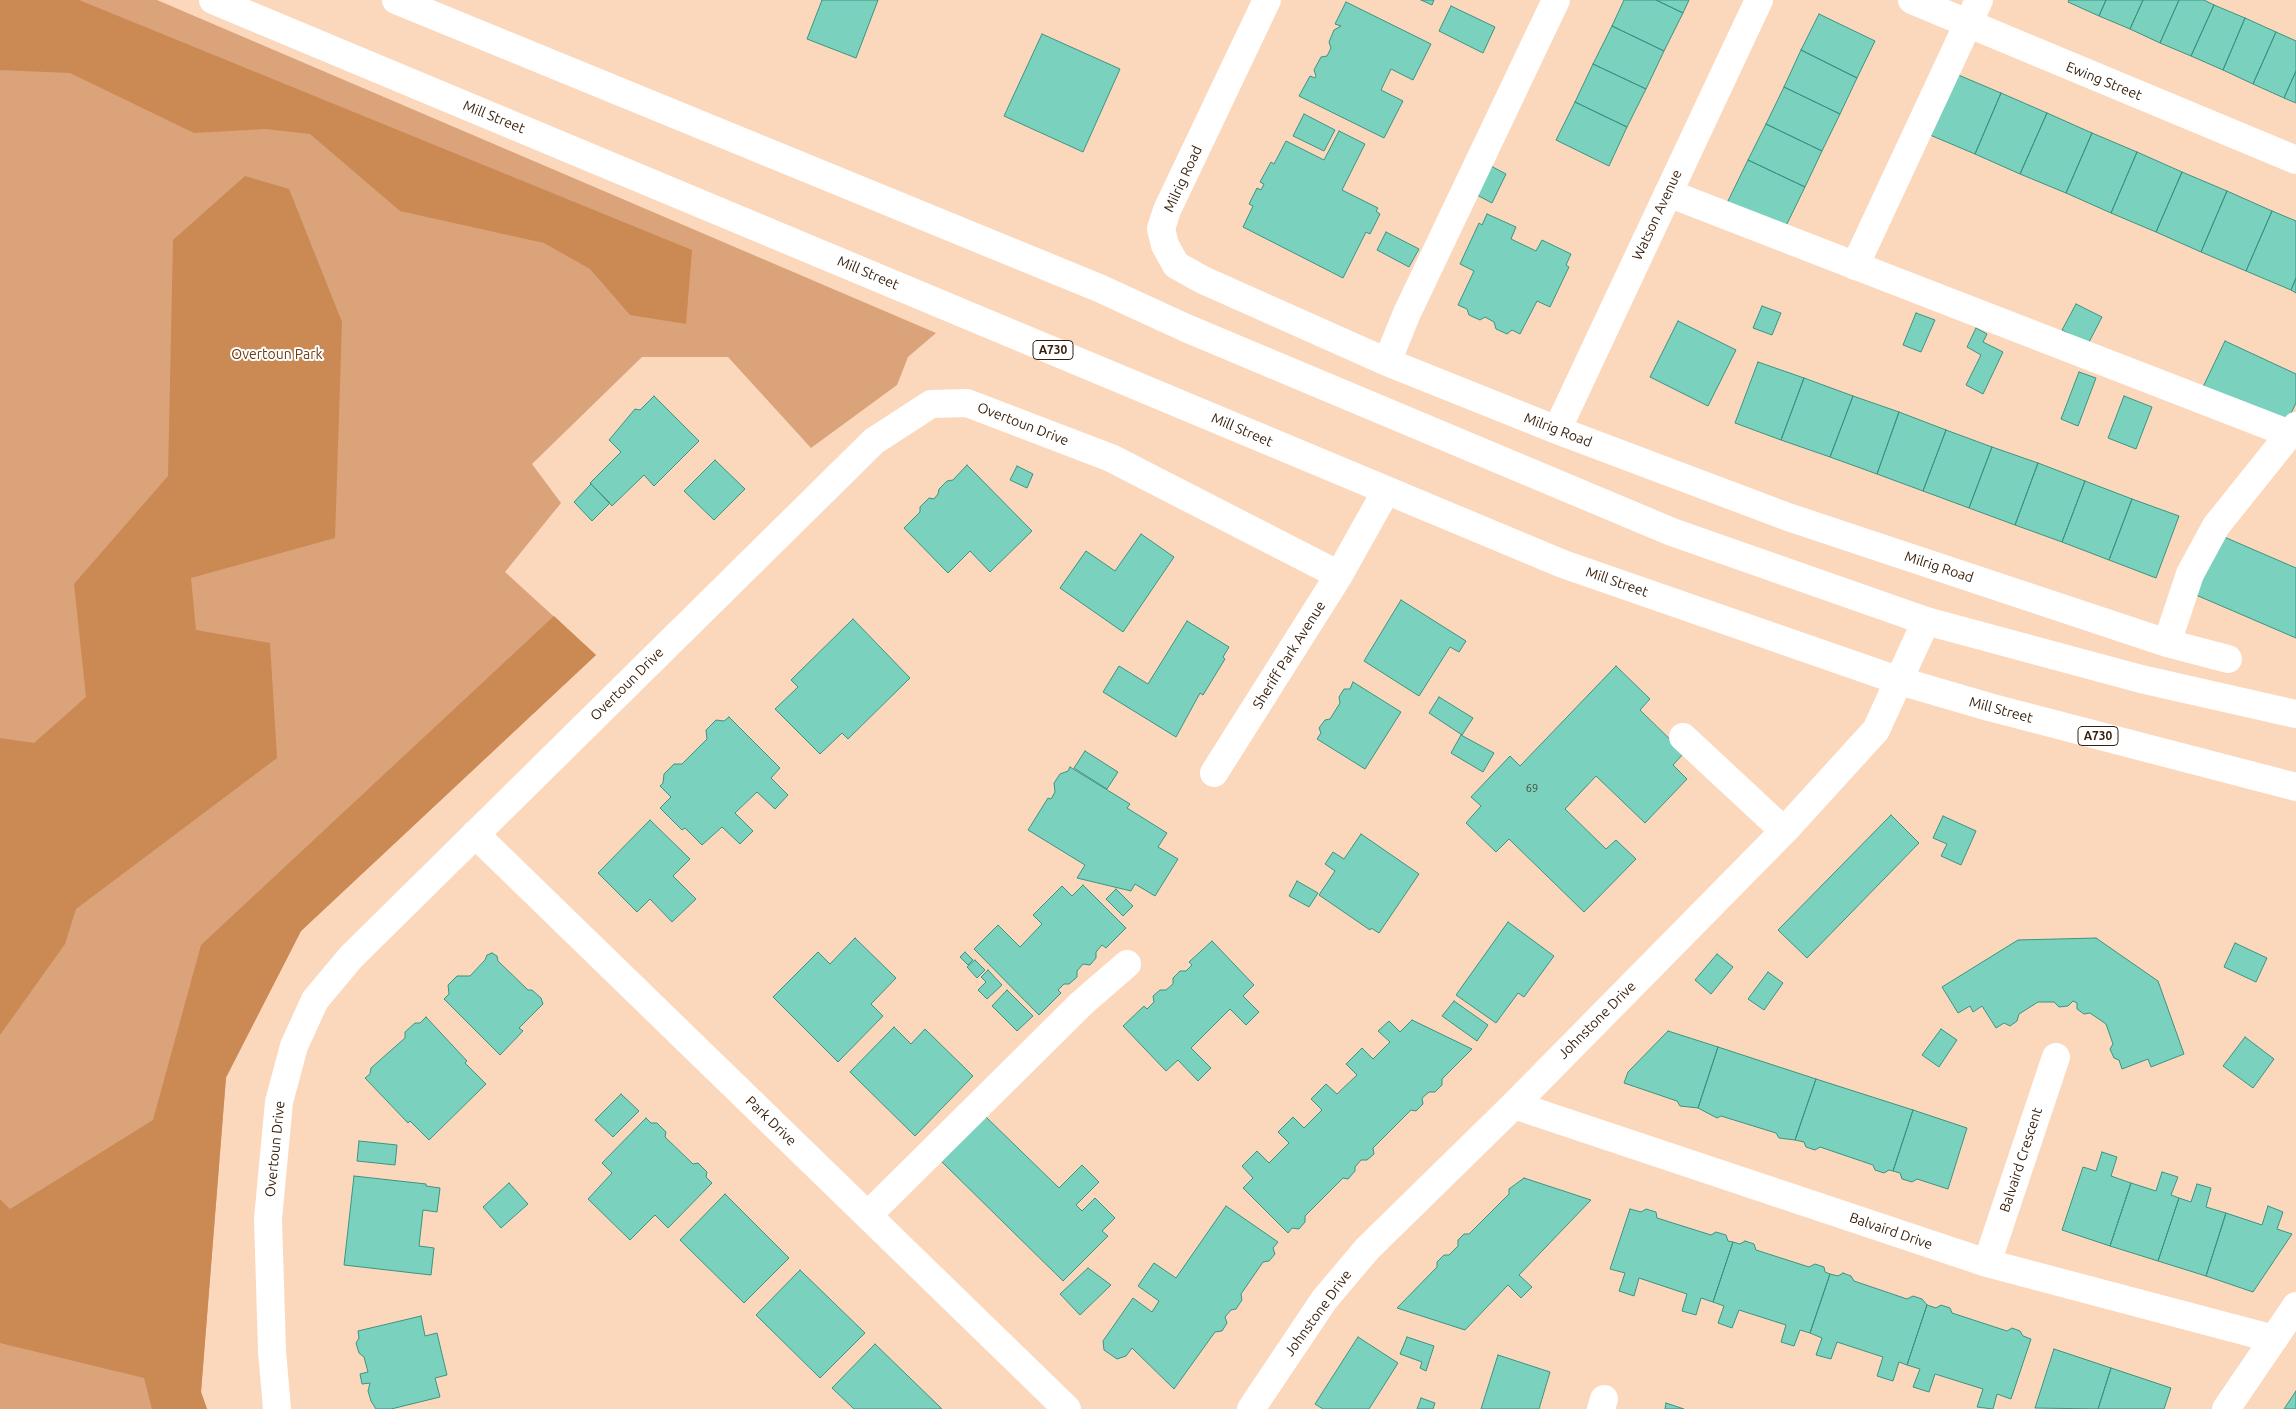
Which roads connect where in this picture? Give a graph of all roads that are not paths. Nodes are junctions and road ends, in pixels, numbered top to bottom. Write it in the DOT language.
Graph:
graph roads {
  1 [pos="213,0"];
  2 [pos="396,0"];
  3 [pos="1267,0"];
  4 [pos="1556,0"];
  5 [pos="1759,0"];
  6 [pos="1912,0"];
  7 [pos="1979,0"];
  8 [pos="1967,24"];
  9 [pos="2296,160"];
  10 [pos="1668,193"];
  11 [pos="1855,266"];
  12 [pos="1387,362"];
  13 [pos="1557,430"];
  14 [pos="2293,430"];
  15 [pos="1386,491"];
  16 [pos="1339,575"];
  17 [pos="1926,621"];
  18 [pos="2167,643"];
  19 [pos="2228,659"];
  20 [pos="1900,681"];
  21 [pos="2296,714"];
  22 [pos="1683,737"];
  23 [pos="1214,773"];
  24 [pos="2296,787"];
  25 [pos="1784,830"];
  26 [pos="475,834"];
  27 [pos="1127,964"];
  28 [pos="2056,1057"];
  29 [pos="1514,1105"];
  30 [pos="868,1215"];
  31 [pos="1987,1263"];
  32 [pos="2296,1306"];
  33 [pos="2274,1340"];
  34 [pos="277,1409"];
  35 [pos="1067,1409"];
  36 [pos="1251,1409"];
  37 [pos="2226,1409"];
  1 -- 15 [label="street, Mill Street / A730"];
  2 -- 17 [label="street"];
  3 -- 12 [label="street, Milrig Road"];
  4 -- 12 [label="street"];
  5 -- 10 [label="street, Watson Avenue"];
  6 -- 8 [label="street, Ewing Street"];
  7 -- 8 [label="street"];
  8 -- 9 [label="street, Ewing Street"];
  8 -- 11 [label="street"];
  10 -- 11 [label="street"];
  10 -- 13 [label="street, Watson Avenue"];
  11 -- 14 [label="street"];
  12 -- 13 [label="street, Milrig Road"];
  13 -- 18 [label="street, Milrig Road"];
  14 -- 18 [label="street"];
  15 -- 16 [label="street, Sheriff Park Avenue"];
  15 -- 20 [label="street, Mill Street / A730"];
  16 -- 23 [label="street, Sheriff Park Avenue"];
  16 -- 26 [label="street, Overtoun Drive"];
  17 -- 20 [label="street, Johnstone Drive"];
  17 -- 21 [label="street"];
  18 -- 19 [label="street, Milrig Road"];
  20 -- 24 [label="street, Mill Street / A730"];
  20 -- 25 [label="street, Johnstone Drive"];
  22 -- 25 [label="street"];
  25 -- 29 [label="street, Johnstone Drive"];
  26 -- 30 [label="street, Park Drive"];
  26 -- 34 [label="street, Overtoun Drive"];
  27 -- 30 [label="street"];
  28 -- 31 [label="street, Balvaird Crescent"];
  29 -- 31 [label="street, Balvaird Drive"];
  29 -- 36 [label="street, Johnstone Drive"];
  30 -- 35 [label="street, Park Drive"];
  31 -- 33 [label="street, Balvaird Drive"];
  32 -- 33 [label="street"];
  33 -- 37 [label="street"];
}
